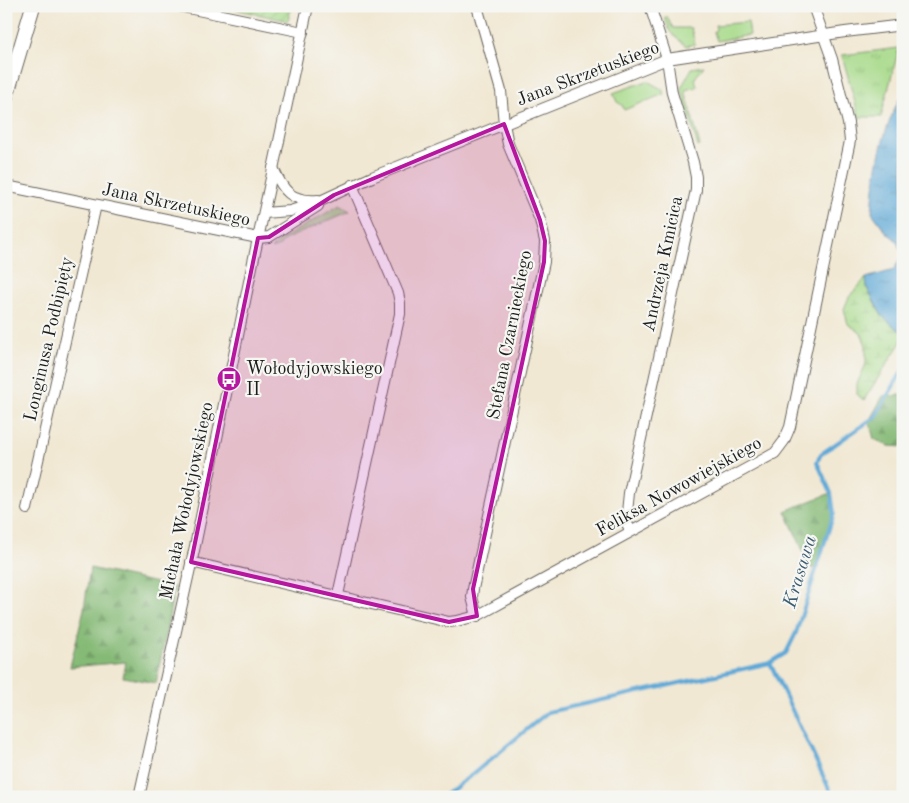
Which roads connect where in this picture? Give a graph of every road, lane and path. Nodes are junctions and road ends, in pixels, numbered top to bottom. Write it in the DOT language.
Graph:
graph roads {
  1 [pos="32,6"];
  2 [pos="178,6"];
  3 [pos="308,6"];
  4 [pos="477,6"];
  5 [pos="650,6"];
  6 [pos="813,6"];
  7 [pos="903,25"];
  8 [pos="303,32"];
  9 [pos="823,35"];
  10 [pos="667,59"];
  11 [pos="6,97"];
  12 [pos="504,124"];
  13 [pos="274,168"];
  14 [pos="6,186"];
  15 [pos="352,186"];
  16 [pos="329,197"];
  17 [pos="96,205"];
  18 [pos="264,213"];
  19 [pos="258,238"];
  20 [pos="27,509"];
  21 [pos="631,531"];
  22 [pos="191,562"];
  23 [pos="338,595"];
  24 [pos="477,616"];
  25 [pos="139,797"];
  1 -- 11 [label="main road"];
  2 -- 8 [label="street"];
  3 -- 8 [label="street, Michała Wołodyjowskiego"];
  4 -- 12 [label="street, Stefana Czarnieckiego"];
  5 -- 10 [label="street, Andrzeja Kmicica"];
  6 -- 9 [label="street, Feliksa Nowowiejskiego"];
  7 -- 9 [label="street, Jana Skrzetuskiego"];
  8 -- 13 [label="street, Michała Wołodyjowskiego"];
  9 -- 10 [label="street, Jana Skrzetuskiego"];
  9 -- 21 [label="street, Feliksa Nowowiejskiego"];
  10 -- 12 [label="street, Jana Skrzetuskiego"];
  10 -- 21 [label="street, Andrzeja Kmicica"];
  12 -- 15 [label="street, Jana Skrzetuskiego"];
  12 -- 24 [label="street, Stefana Czarnieckiego"];
  13 -- 16 [label="street, Jana Skrzetuskiego"];
  13 -- 18 [label="street, Michała Wołodyjowskiego"];
  14 -- 17 [label="street, Jana Skrzetuskiego"];
  15 -- 16 [label="street, Jana Skrzetuskiego"];
  15 -- 23 [label="street"];
  16 -- 18 [label="street, Jana Skrzetuskiego"];
  16 -- 19 [label="street, Jana Skrzetuskiego"];
  17 -- 19 [label="street, Jana Skrzetuskiego"];
  17 -- 20 [label="street, Longinusa Podbipięty"];
  18 -- 19 [label="street, Michała Wołodyjowskiego"];
  19 -- 22 [label="street, Michała Wołodyjowskiego"];
  21 -- 24 [label="street, Feliksa Nowowiejskiego"];
  22 -- 23 [label="street, Feliksa Nowowiejskiego"];
  22 -- 25 [label="street, Michała Wołodyjowskiego"];
  23 -- 24 [label="street, Feliksa Nowowiejskiego"];
}
